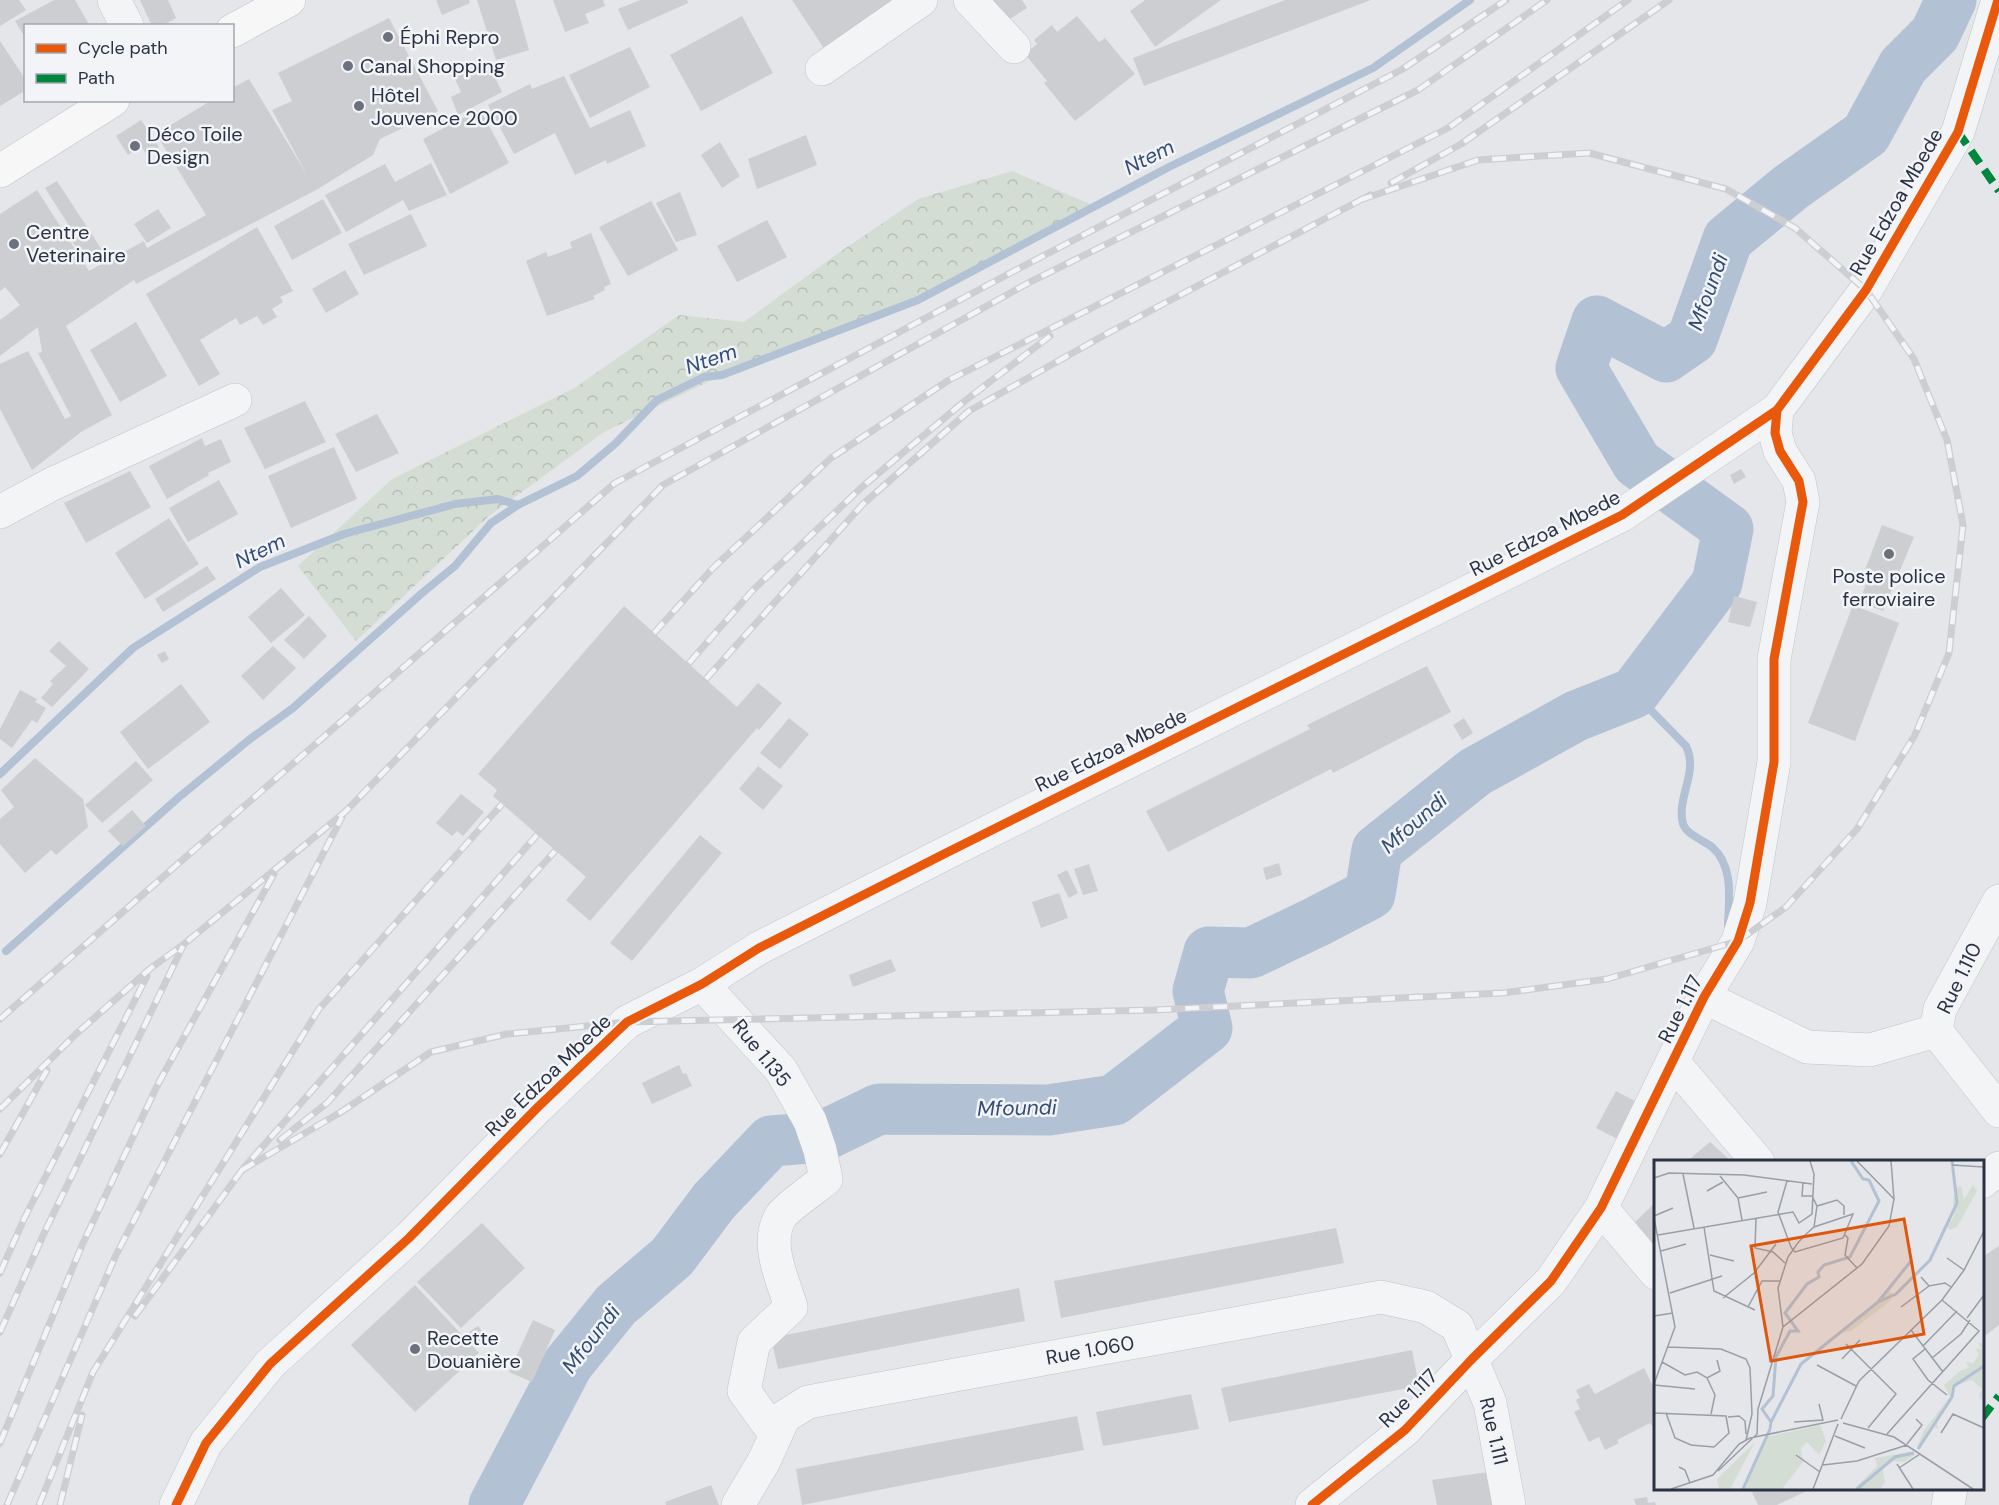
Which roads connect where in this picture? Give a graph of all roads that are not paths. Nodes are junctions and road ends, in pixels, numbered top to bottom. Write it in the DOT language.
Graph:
graph roads {
  1 [pos="114,0"];
  2 [pos="289,0"];
  3 [pos="921,0"];
  4 [pos="970,0"];
  5 [pos="1998,0"];
  6 [pos="126,24"];
  7 [pos="234,31"];
  8 [pos="1014,47"];
  9 [pos="822,69"];
  10 [pos="110,102"];
  11 [pos="0,171"];
  12 [pos="235,400"];
  13 [pos="1777,410"];
  14 [pos="0,512"];
  15 [pos="1999,901"];
  16 [pos="702,984"];
  17 [pos="1704,997"];
  18 [pos="1936,1031"];
  19 [pos="1673,1062"];
  20 [pos="1999,1111"];
  21 [pos="1757,1160"];
  22 [pos="1999,1168"];
  23 [pos="1984,1181"];
  24 [pos="1601,1208"];
  25 [pos="1654,1271"];
  26 [pos="1472,1359"];
  27 [pos="776,1434"];
  28 [pos="1951,1490"];
  29 [pos="176,1505"];
  30 [pos="738,1505"];
  31 [pos="1312,1505"];
  32 [pos="1509,1505"];
  33 [pos="1948,1505"];
  1 -- 6 [label="street"];
  2 -- 7 [label="main road"];
  3 -- 9 [label="street"];
  4 -- 8 [label="street"];
  5 -- 13 [label="street, Rue Edzoa Mbede"];
  10 -- 11 [label="main road"];
  12 -- 14 [label="street"];
  13 -- 16 [label="street, Rue Edzoa Mbede"];
  13 -- 17 [label="street, Rue 1.117"];
  15 -- 18 [label="street, Rue 1.110"];
  16 -- 27 [label="street, Rue 1.135"];
  16 -- 29 [label="street, Rue Edzoa Mbede"];
  17 -- 18 [label="street, Rue 1.110"];
  17 -- 19 [label="street, Rue 1.117"];
  18 -- 20 [label="street"];
  19 -- 21 [label="street"];
  19 -- 24 [label="street, Rue 1.117"];
  22 -- 23 [label="street"];
  24 -- 25 [label="street"];
  24 -- 26 [label="street, Rue 1.117"];
  26 -- 27 [label="street, Rue 1.060"];
  26 -- 31 [label="street, Rue 1.117"];
  26 -- 32 [label="street, Rue 1.111"];
  27 -- 30 [label="street, Rue 1.060"];
  28 -- 33 [label="street"];
}
